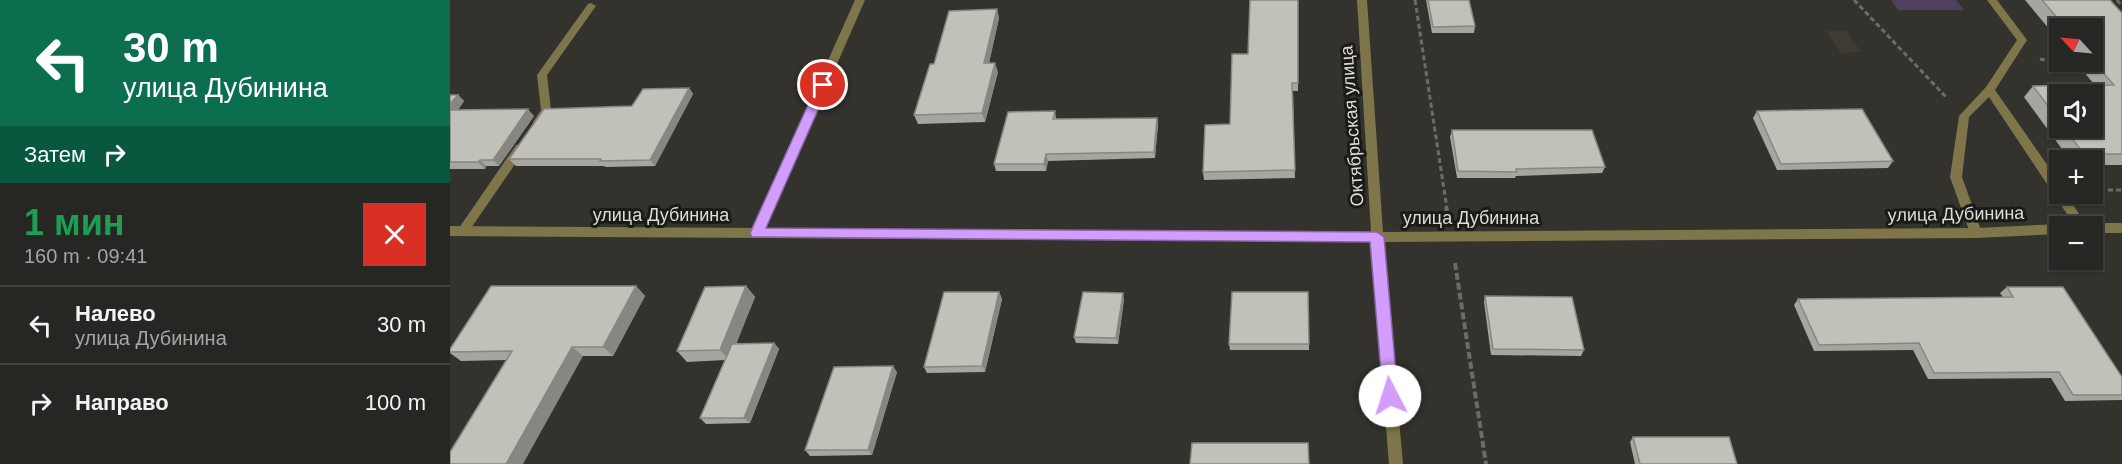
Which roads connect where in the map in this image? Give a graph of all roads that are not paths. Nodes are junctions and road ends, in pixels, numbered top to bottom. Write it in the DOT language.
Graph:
graph roads {
  1 [pos="860,0"];
  2 [pos="1362,0"];
  3 [pos="1992,0"];
  4 [pos="591,6"];
  5 [pos="1990,90"];
  6 [pos="2049,177"];
  7 [pos="2103,228"];
  8 [pos="2122,228"];
  9 [pos="2049,229"];
  10 [pos="456,231"];
  11 [pos="1976,232"];
  12 [pos="757,233"];
  13 [pos="1377,237"];
  14 [pos="1396,464"];
  1 -- 12 [label="street"];
  2 -- 13 [label="street, Октябрьская улица"];
  3 -- 5 [label="street"];
  4 -- 10 [label="street"];
  5 -- 6 [label="street"];
  5 -- 11 [label="street"];
  7 -- 8 [label="street"];
  9 -- 11 [label="street, улица Дубинина"];
  10 -- 12 [label="street, улица Дубинина"];
  11 -- 13 [label="street, улица Дубинина"];
  12 -- 13 [label="street, улица Дубинина"];
  13 -- 14 [label="street, Октябрьская улица"];
}
